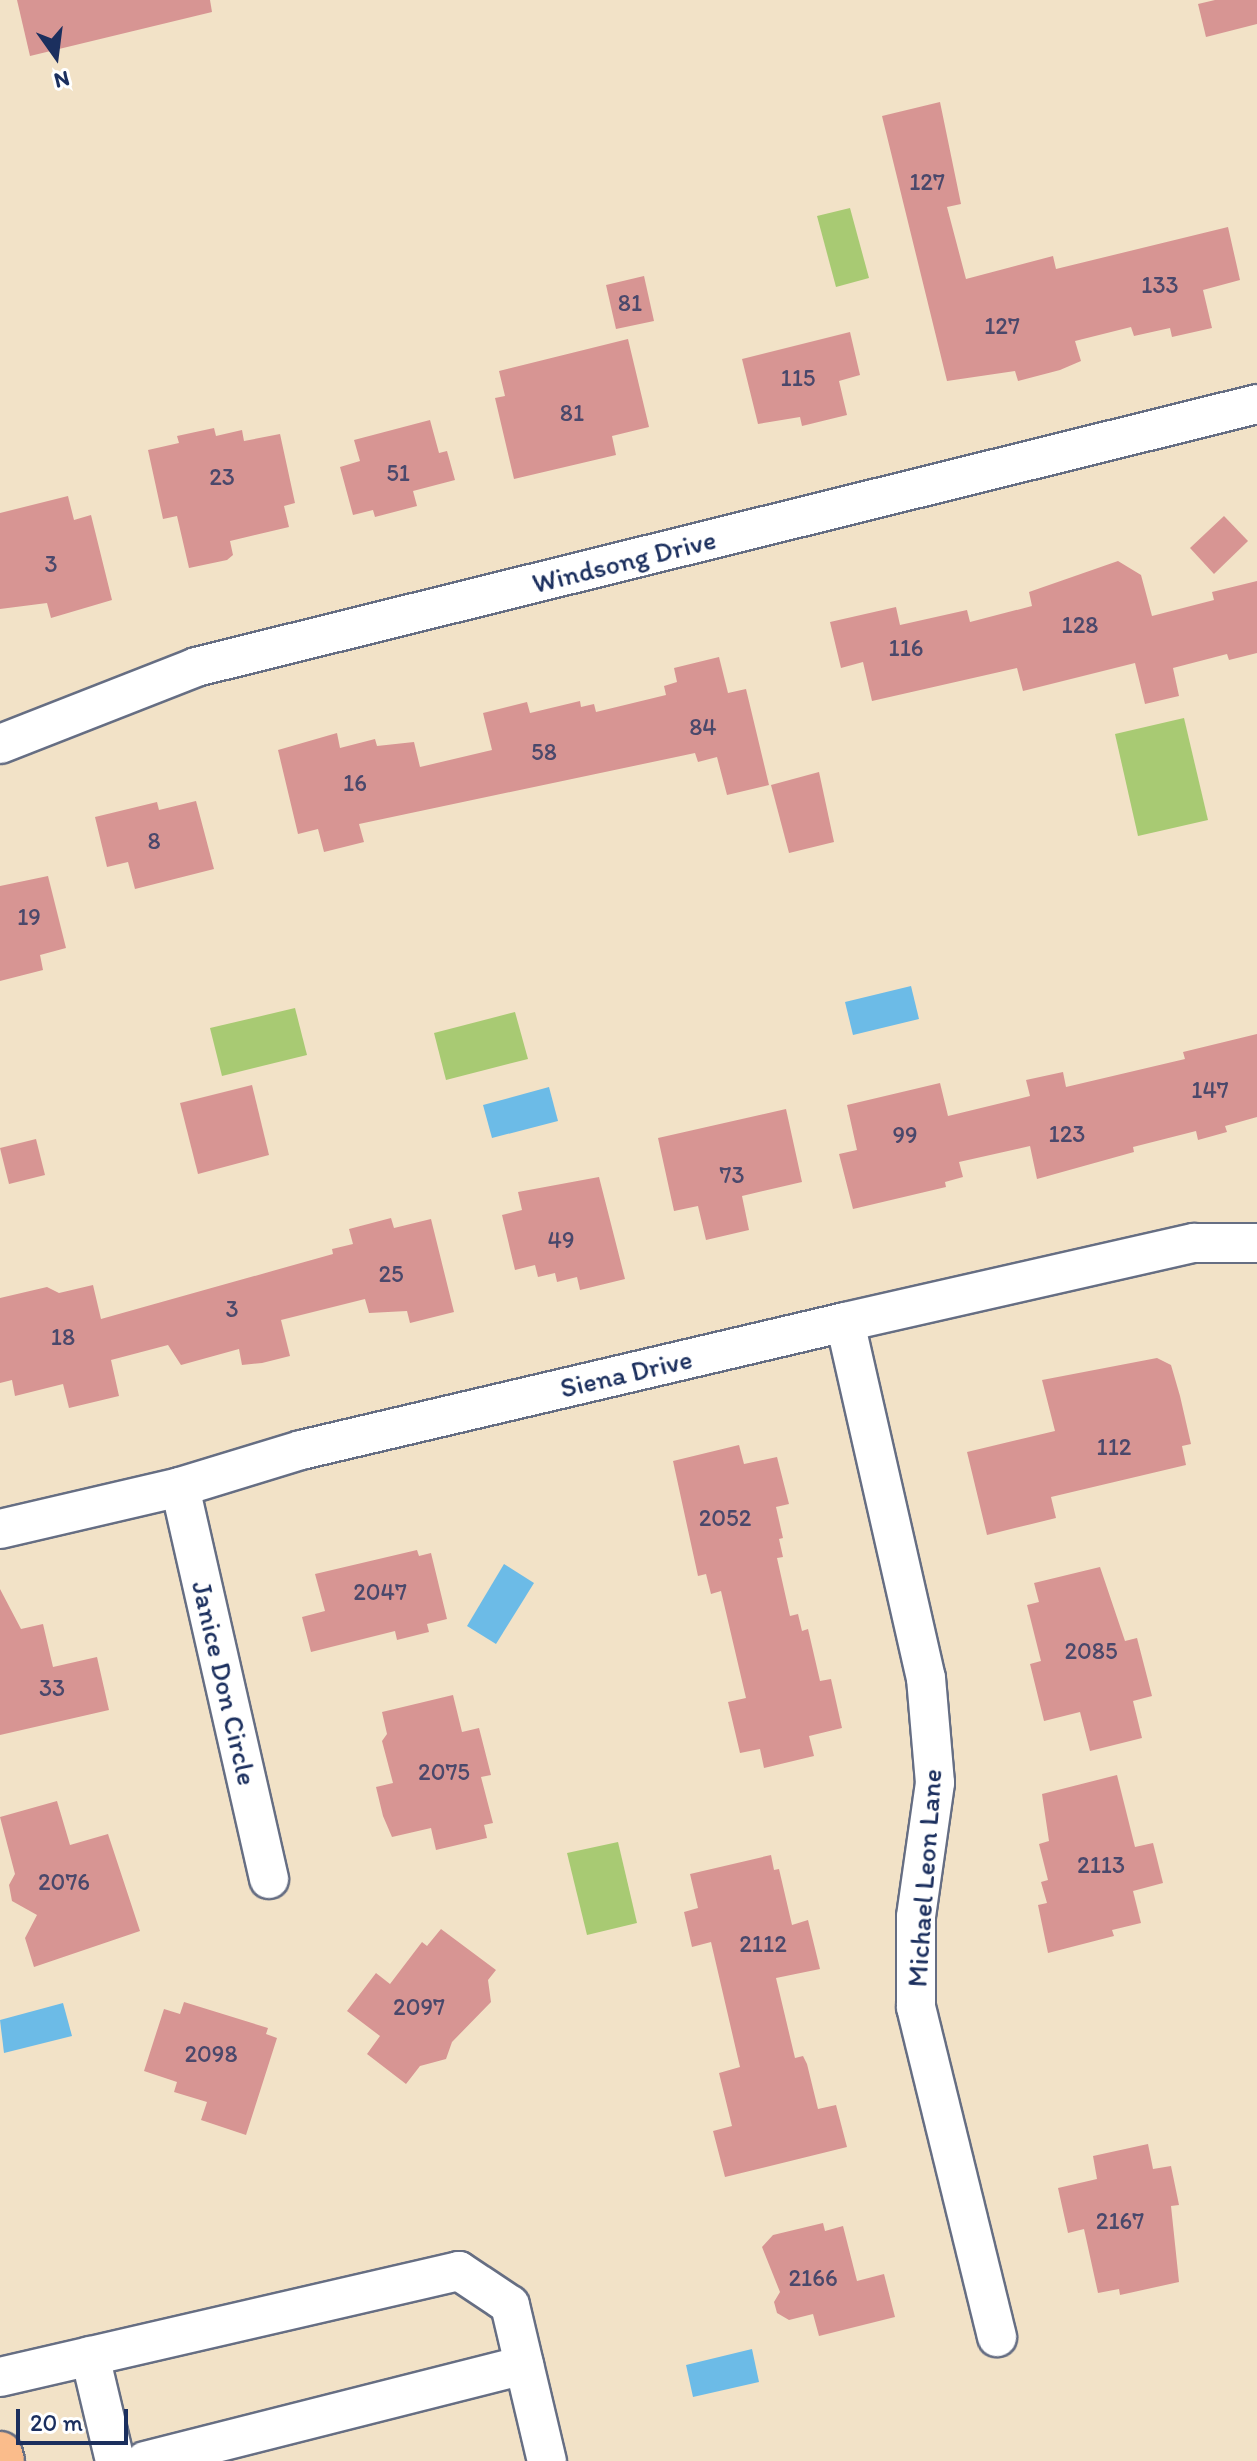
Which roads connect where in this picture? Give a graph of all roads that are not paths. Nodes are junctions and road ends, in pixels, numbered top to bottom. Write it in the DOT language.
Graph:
graph roads {
  1 [pos="1257,404"];
  2 [pos="0,744"];
  3 [pos="1257,1243"];
  4 [pos="845,1322"];
  5 [pos="180,1487"];
  6 [pos="0,1529"];
  7 [pos="269,1879"];
  8 [pos="997,2337"];
  9 [pos="90,2356"];
  10 [pos="524,2365"];
  11 [pos="0,2377"];
  12 [pos="0,2454"];
  13 [pos="2,2461"];
  14 [pos="115,2461"];
  15 [pos="145,2461"];
  16 [pos="547,2461"];
  1 -- 2 [label="street, Windsong Drive"];
  3 -- 4 [label="street, Siena Drive"];
  4 -- 5 [label="street, Siena Drive"];
  4 -- 8 [label="street, Michael Leon Lane"];
  5 -- 6 [label="street, Siena Drive"];
  5 -- 7 [label="street, Janice Don Circle"];
  9 -- 10 [label="street"];
  9 -- 11 [label="street"];
  9 -- 14 [label="street"];
  10 -- 15 [label="street"];
  10 -- 16 [label="street"];
  12 -- 13 [label="main road"];
}
